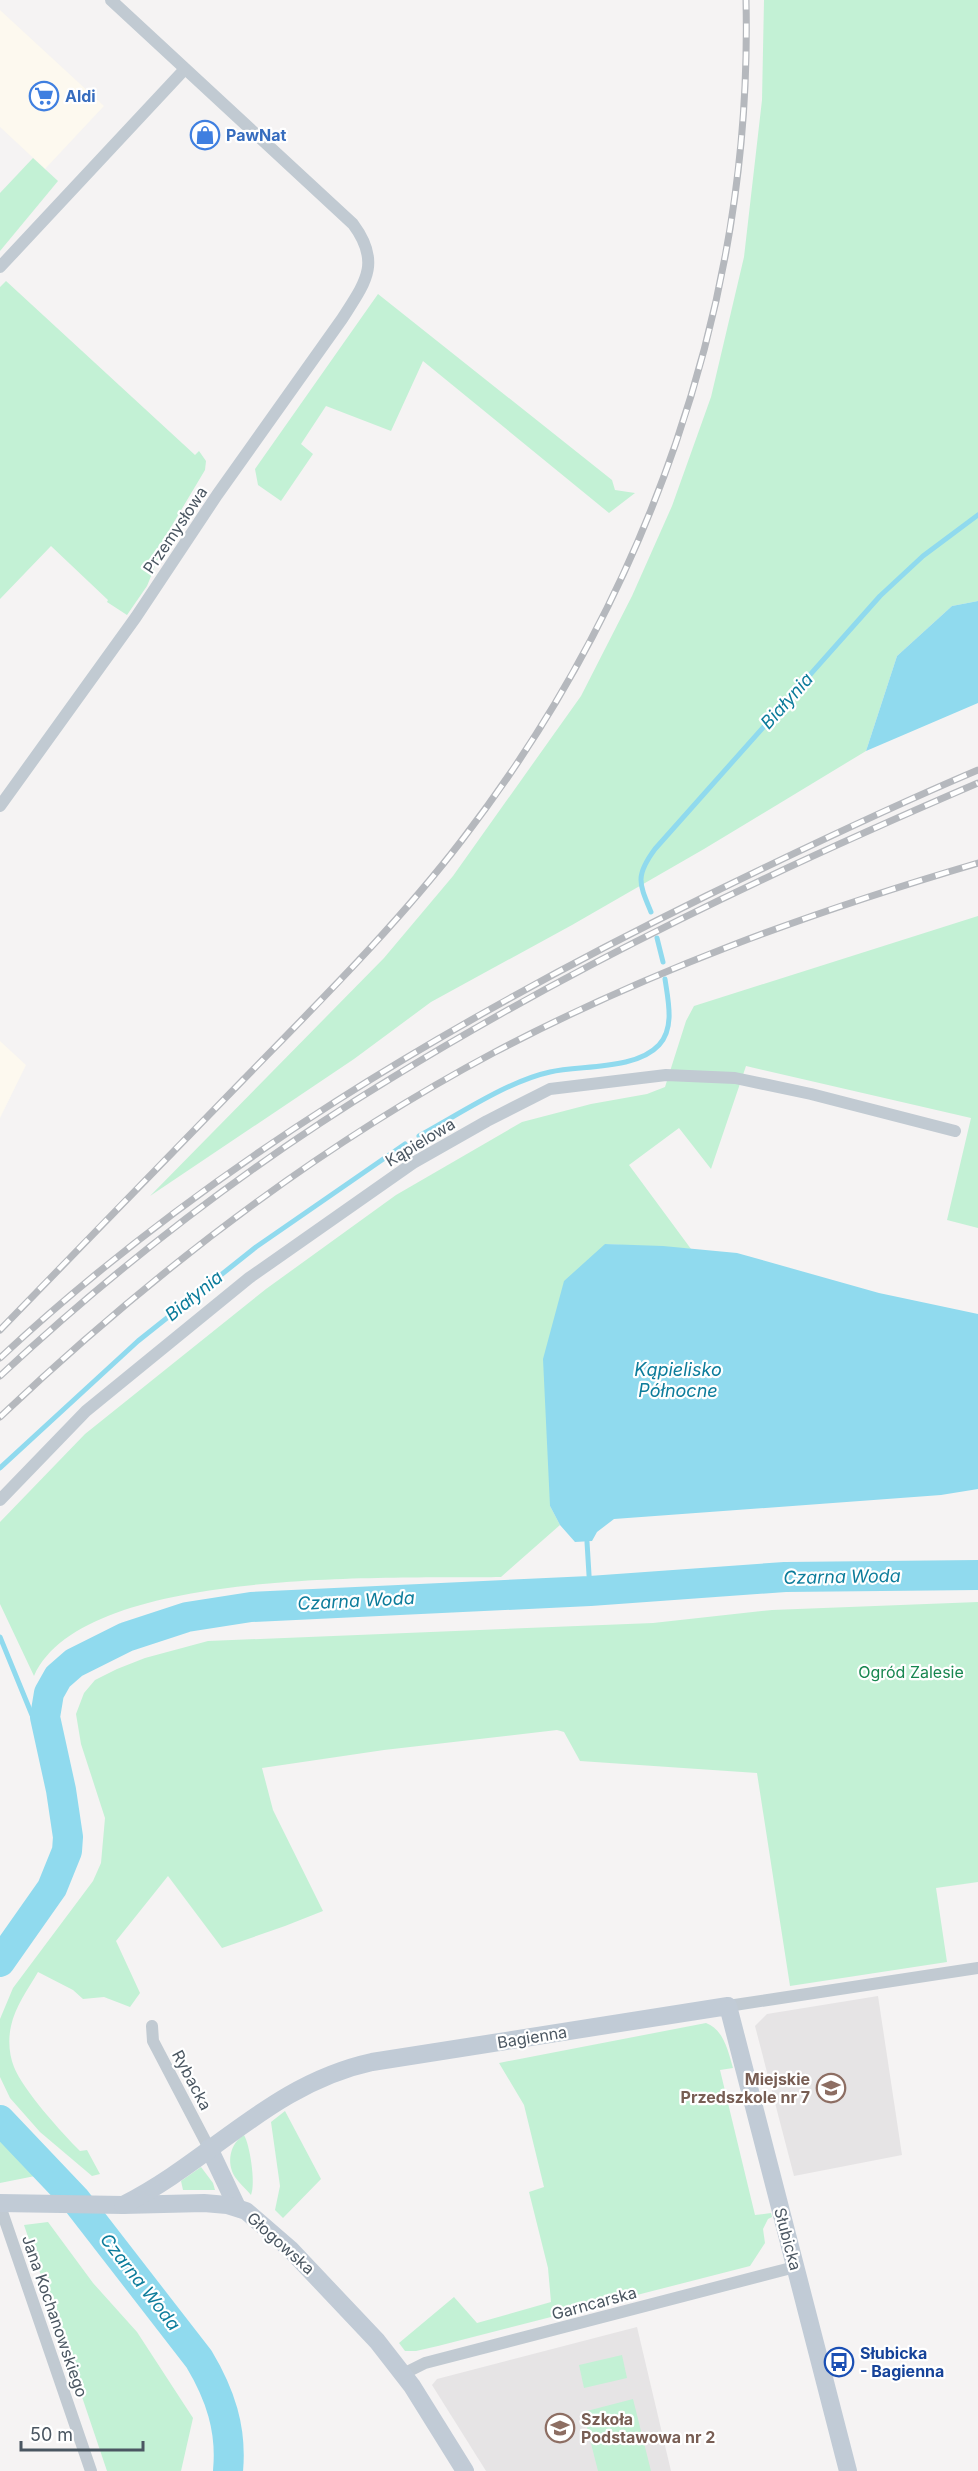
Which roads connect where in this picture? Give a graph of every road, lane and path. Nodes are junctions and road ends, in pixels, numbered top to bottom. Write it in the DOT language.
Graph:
graph roads {
  1 [pos="111,0"];
  2 [pos="184,70"];
  3 [pos="0,267"];
  4 [pos="0,806"];
  5 [pos="955,1131"];
  6 [pos="0,1500"];
  7 [pos="978,1968"];
  8 [pos="728,2006"];
  9 [pos="152,2026"];
  10 [pos="209,2148"];
  11 [pos="0,2205"];
  12 [pos="120,2205"];
  13 [pos="237,2207"];
  14 [pos="795,2267"];
  15 [pos="403,2374"];
  16 [pos="91,2471"];
  17 [pos="465,2471"];
  18 [pos="848,2471"];
  1 -- 2 [label="street"];
  2 -- 3 [label="street"];
  2 -- 4 [label="street, Przemysłowa"];
  5 -- 6 [label="street, Kąpielowa"];
  7 -- 8 [label="street, Bagienna"];
  8 -- 10 [label="street, Bagienna"];
  8 -- 14 [label="street, Słubicka"];
  9 -- 10 [label="street, Rybacka"];
  10 -- 12 [label="street, Bagienna"];
  10 -- 13 [label="street"];
  11 -- 12 [label="street, Głogowska"];
  11 -- 16 [label="street, Jana Kochanowskiego"];
  12 -- 13 [label="street, Głogowska"];
  13 -- 15 [label="street, Głogowska"];
  14 -- 15 [label="street, Garncarska"];
  14 -- 18 [label="street, Słubicka"];
  15 -- 17 [label="street, Głogowska"];
}
